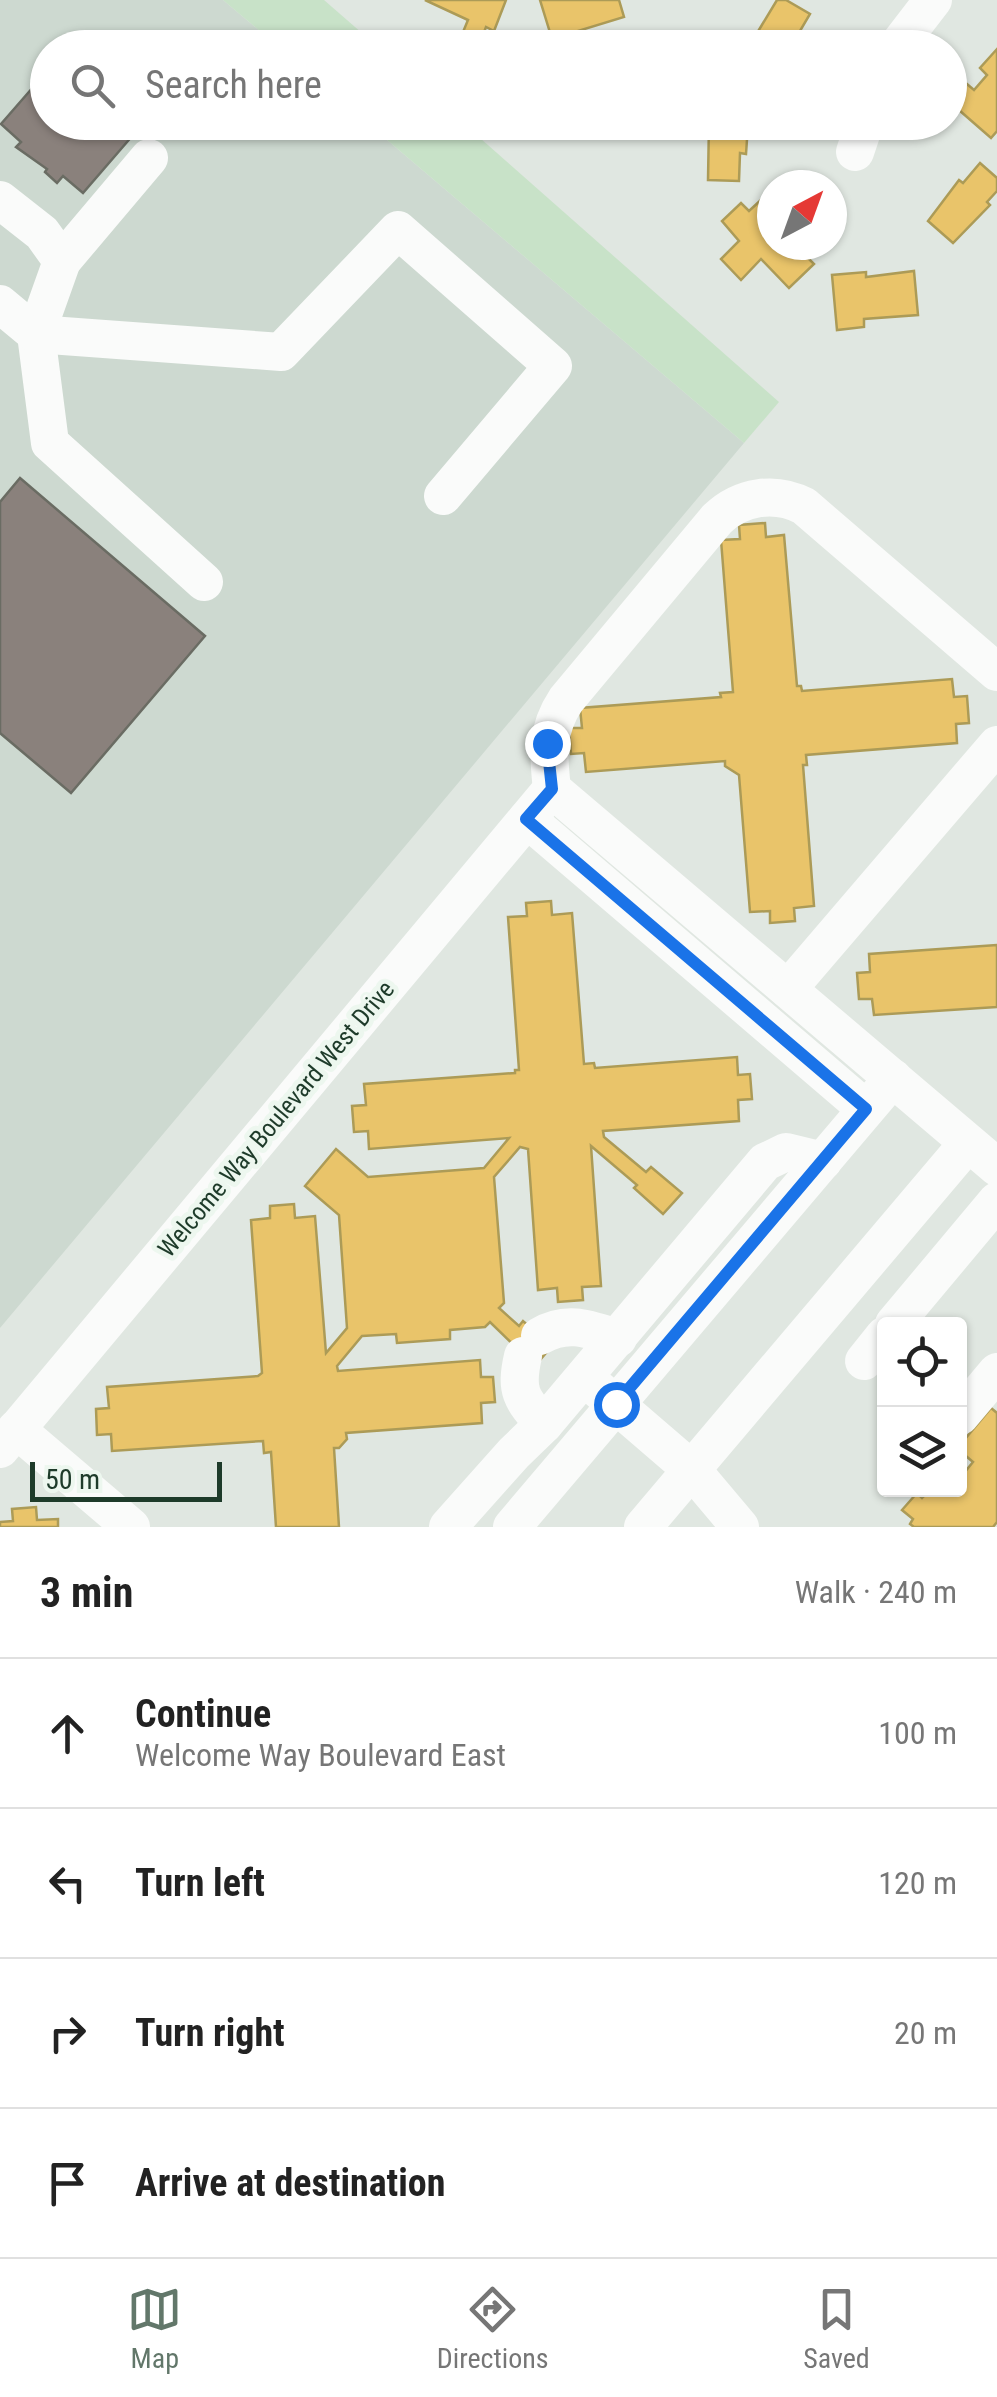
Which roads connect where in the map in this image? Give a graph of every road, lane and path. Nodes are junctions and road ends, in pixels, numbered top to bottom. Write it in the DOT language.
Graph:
graph roads {
  1 [pos="933,0"];
  2 [pos="910,30"];
  3 [pos="150,158"];
  4 [pos="0,200"];
  5 [pos="62,261"];
  6 [pos="0,304"];
  7 [pos="36,334"];
  8 [pos="444,496"];
  9 [pos="204,582"];
  10 [pos="997,672"];
  11 [pos="997,746"];
  12 [pos="552,789"];
  13 [pos="526,819"];
  14 [pos="788,989"];
  15 [pos="893,1078"];
  16 [pos="866,1109"];
  17 [pos="968,1143"];
  18 [pos="823,1160"];
  19 [pos="997,1166"];
  20 [pos="997,1200"];
  21 [pos="900,1317"];
  22 [pos="618,1338"];
  23 [pos="584,1377"];
  24 [pos="994,1381"];
  25 [pos="616,1404"];
  26 [pos="967,1409"];
  27 [pos="544,1424"];
  28 [pos="8,1439"];
  29 [pos="692,1470"];
  30 [pos="131,1527"];
  31 [pos="448,1527"];
  32 [pos="512,1527"];
  33 [pos="643,1527"];
  34 [pos="740,1527"];
  1 -- 2 [label="street"];
  3 -- 5 [label="street"];
  4 -- 5 [label="street"];
  5 -- 7 [label="street"];
  6 -- 7 [label="street"];
  7 -- 8 [label="street"];
  7 -- 9 [label="street"];
  10 -- 12 [label="street"];
  11 -- 14 [label="street"];
  12 -- 13 [label="street, Welcome Way Boulevard West Drive"];
  12 -- 14 [label="street"];
  13 -- 16 [label="street"];
  13 -- 28 [label="street, Welcome Way Boulevard West Drive"];
  14 -- 15 [label="street"];
  15 -- 16 [label="street"];
  15 -- 17 [label="street"];
  16 -- 18 [label="street"];
  17 -- 19 [label="street"];
  17 -- 29 [label="street"];
  18 -- 22 [label="street"];
  18 -- 25 [label="street"];
  20 -- 21 [label="street"];
  22 -- 23 [label="street"];
  22 -- 27 [label="street"];
  23 -- 25 [label="street"];
  23 -- 27 [label="street"];
  24 -- 26 [label="street"];
  25 -- 29 [label="street"];
  25 -- 32 [label="street"];
  27 -- 31 [label="street"];
  28 -- 30 [label="street"];
  29 -- 33 [label="street"];
  29 -- 34 [label="street"];
}
